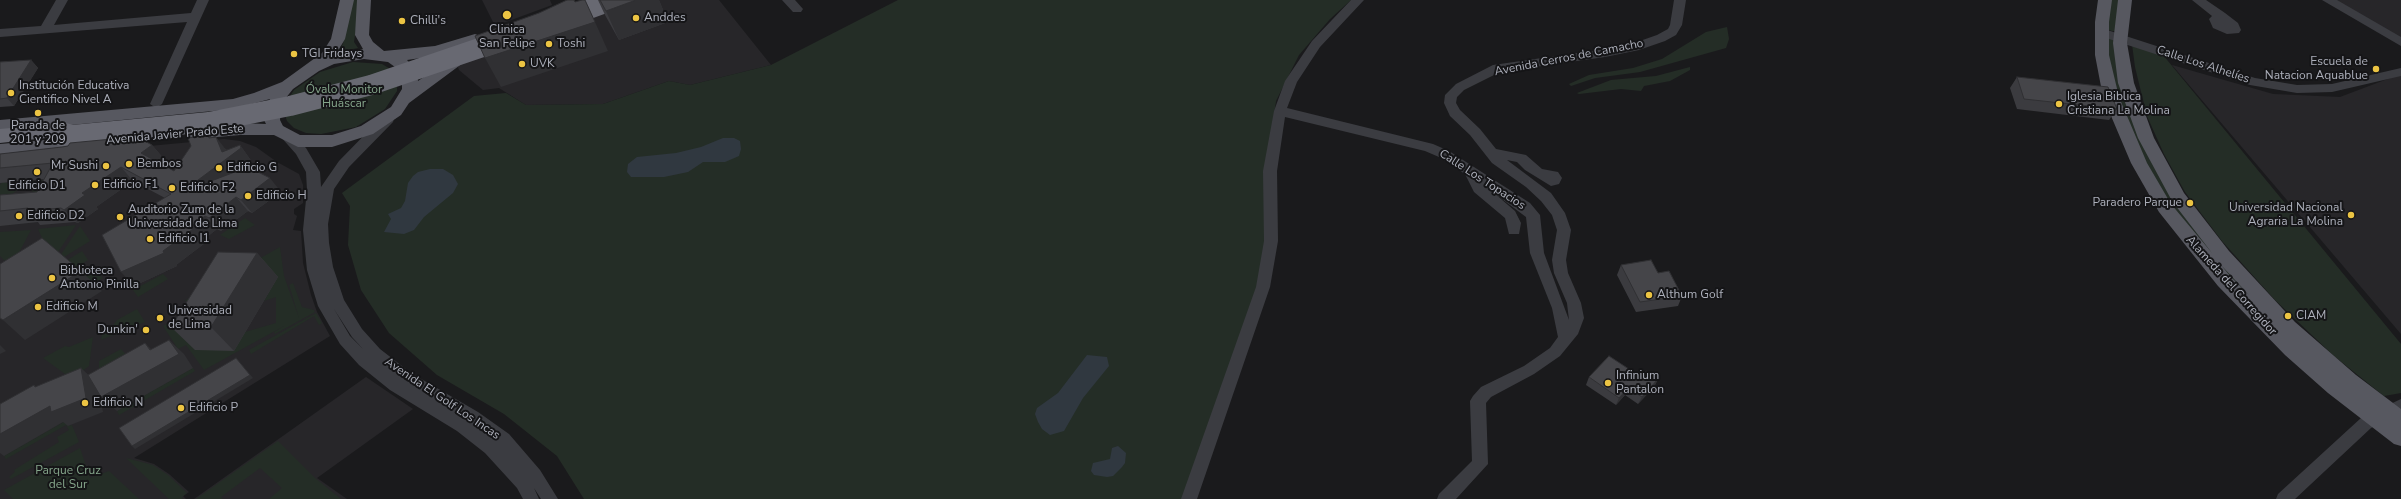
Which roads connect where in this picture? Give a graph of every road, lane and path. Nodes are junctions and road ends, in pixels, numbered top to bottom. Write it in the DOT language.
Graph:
graph roads {
  1 [pos="62,0"];
  2 [pos="203,0"];
  3 [pos="347,0"];
  4 [pos="364,0"];
  5 [pos="584,0"];
  6 [pos="596,0"];
  7 [pos="613,0"];
  8 [pos="623,0"];
  9 [pos="788,0"];
  10 [pos="1358,0"];
  11 [pos="1680,0"];
  12 [pos="2105,0"];
  13 [pos="2125,0"];
  14 [pos="2198,0"];
  15 [pos="2328,0"];
  16 [pos="797,9"];
  17 [pos="2220,16"];
  18 [pos="195,17"];
  19 [pos="552,19"];
  20 [pos="45,30"];
  21 [pos="519,31"];
  22 [pos="2101,32"];
  23 [pos="0,33"];
  24 [pos="2120,37"];
  25 [pos="2401,42"];
  26 [pos="385,56"];
  27 [pos="314,67"];
  28 [pos="2401,72"];
  29 [pos="289,84"];
  30 [pos="156,104"];
  31 [pos="400,105"];
  32 [pos="1280,111"];
  33 [pos="0,118"];
  34 [pos="0,126"];
  35 [pos="64,133"];
  36 [pos="282,133"];
  37 [pos="0,136"];
  38 [pos="0,143"];
  39 [pos="0,150"];
  40 [pos="1491,153"];
  41 [pos="1469,171"];
  42 [pos="1539,173"];
  43 [pos="1514,230"];
  44 [pos="1566,339"];
  45 [pos="2397,411"];
  46 [pos="2373,418"];
  47 [pos="2401,438"];
  48 [pos="531,499"];
  49 [pos="550,499"];
  50 [pos="1189,499"];
  51 [pos="1445,499"];
  52 [pos="2284,499"];
  1 -- 20 [label="street"];
  2 -- 18 [label="street"];
  3 -- 27 [label="main road"];
  4 -- 26 [label="main road"];
  5 -- 19 [label="main road"];
  6 -- 19 [label="highway"];
  7 -- 19 [label="highway, bridge"];
  8 -- 19 [label="main road"];
  9 -- 16 [label="street"];
  10 -- 32 [label="street"];
  11 -- 40 [label="street, Avenida Cerros de Camacho"];
  12 -- 22 [label="main road, Alameda del Corregidor"];
  13 -- 24 [label="main road, Alameda del Corregidor"];
  14 -- 17 [label="street"];
  15 -- 25 [label="street"];
  18 -- 20 [label="street"];
  18 -- 30 [label="street"];
  20 -- 23 [label="street"];
  21 -- 26 [label="main road"];
  21 -- 31 [label="main road"];
  21 -- 35 [label="highway, bridge"];
  22 -- 24 [label="street, Calle Los Alhelíes"];
  22 -- 46 [label="main road, Alameda del Corregidor"];
  24 -- 28 [label="street, Calle Los Alhelíes"];
  24 -- 45 [label="main road, Alameda del Corregidor"];
  26 -- 27 [label="main road"];
  26 -- 31 [label="main road"];
  27 -- 29 [label="main road"];
  29 -- 30 [label="main road"];
  29 -- 34 [label="main road, Avenida Javier Prado Este"];
  29 -- 36 [label="main road"];
  30 -- 33 [label="main road"];
  31 -- 36 [label="main road, Avenida Javier Prado Este"];
  31 -- 49 [label="street, Avenida El Golf Los Incas"];
  32 -- 41 [label="street, Calle Los Topacios"];
  32 -- 50 [label="street"];
  35 -- 37 [label="highway"];
  35 -- 38 [label="highway"];
  36 -- 39 [label="main road, Avenida Javier Prado Este"];
  36 -- 48 [label="street, Avenida El Golf Los Incas"];
  40 -- 42 [label="street"];
  40 -- 44 [label="street, Avenida Cerros de Camacho"];
  41 -- 43 [label="street"];
  41 -- 44 [label="street, Calle Los Topacios"];
  44 -- 51 [label="street, Avenida Cerros de Camacho"];
  45 -- 46 [label="street"];
  46 -- 47 [label="main road, Alameda del Corregidor"];
  46 -- 52 [label="street"];
}
